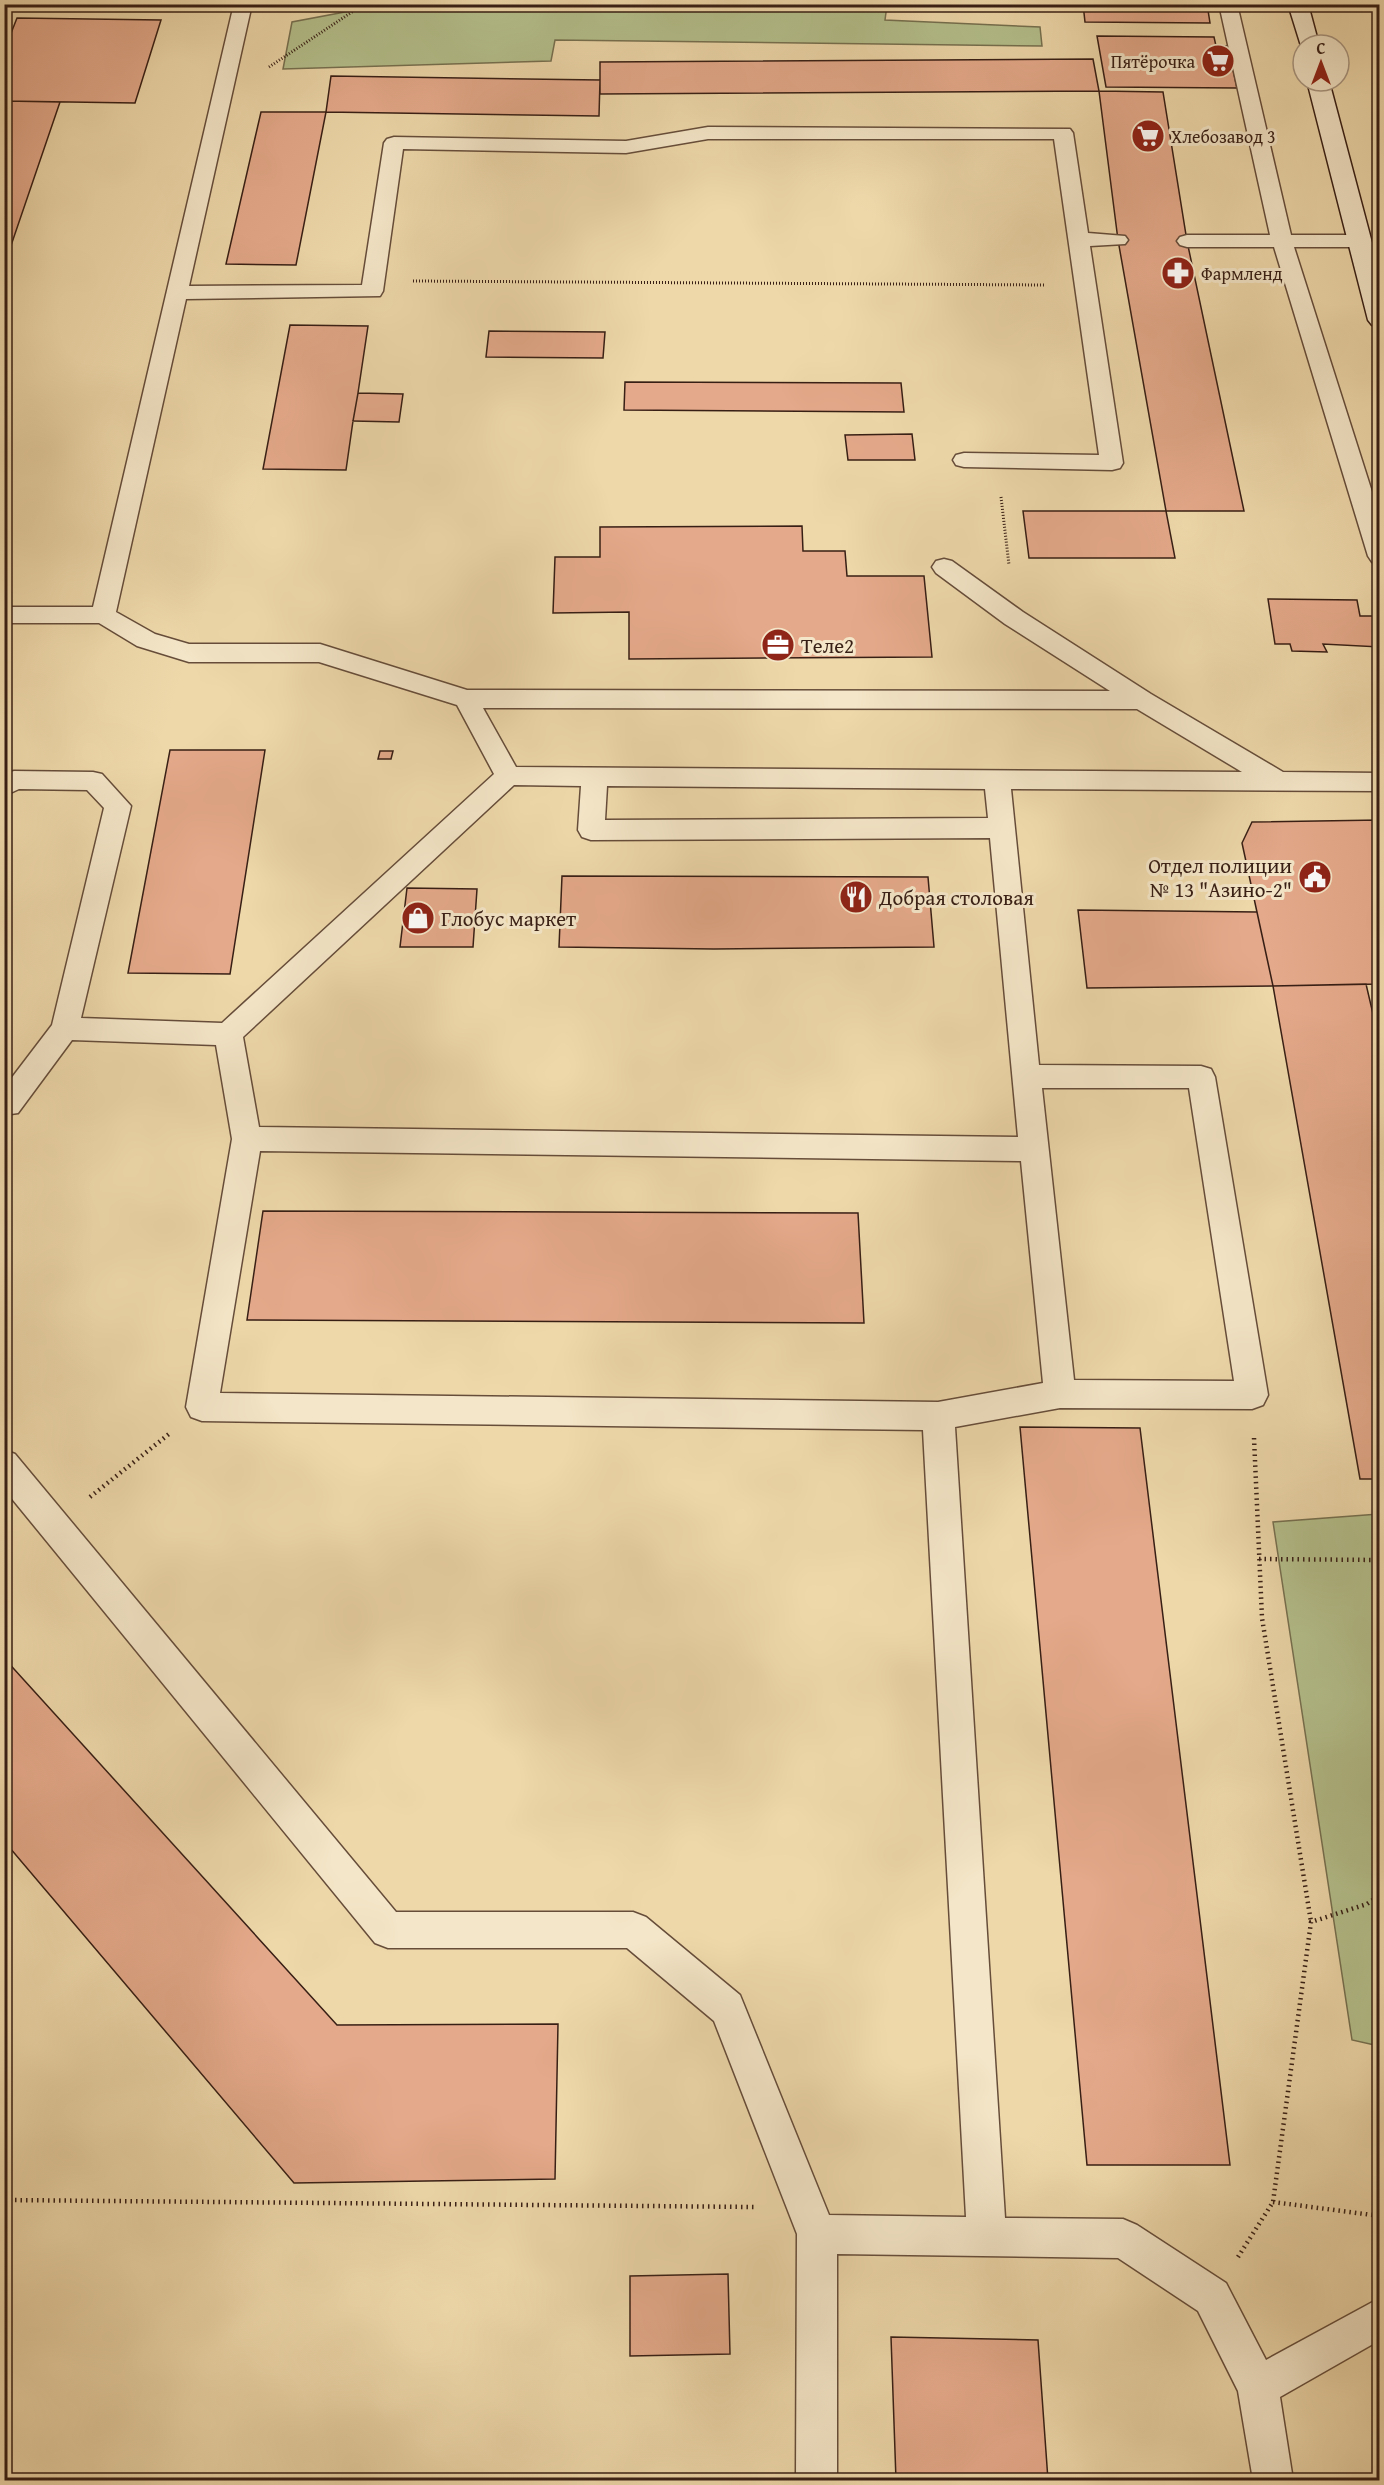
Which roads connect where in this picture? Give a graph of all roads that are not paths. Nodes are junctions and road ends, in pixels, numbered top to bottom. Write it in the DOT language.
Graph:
graph roads {
  1 [pos="243,4"];
  2 [pos="1228,4"];
  3 [pos="1298,4"];
  4 [pos="1306,33"];
  5 [pos="1321,93"];
  6 [pos="1080,239"];
  7 [pos="1118,240"];
  8 [pos="1187,241"];
  9 [pos="1282,241"];
  10 [pos="1361,241"];
  11 [pos="178,293"];
  12 [pos="1380,320"];
  13 [pos="964,460"];
  14 [pos="1380,556"];
  15 [pos="944,567"];
  16 [pos="4,615"];
  17 [pos="103,615"];
  18 [pos="466,699"];
  19 [pos="1142,700"];
  20 [pos="508,776"];
  21 [pos="595,777"];
  22 [pos="997,780"];
  23 [pos="1278,781"];
  24 [pos="1380,782"];
  25 [pos="4,787"];
  26 [pos="1001,828"];
  27 [pos="65,1029"];
  28 [pos="228,1034"];
  29 [pos="1026,1076"];
  30 [pos="6,1109"];
  31 [pos="247,1139"];
  32 [pos="1034,1149"];
  33 [pos="1060,1394"];
  34 [pos="938,1416"];
  35 [pos="4,1464"];
  36 [pos="812,2221"];
  37 [pos="987,2238"];
  38 [pos="1380,2318"];
  39 [pos="1258,2387"];
  40 [pos="816,2481"];
  41 [pos="1273,2481"];
  1 -- 11 [label="lane"];
  2 -- 9 [label="lane"];
  3 -- 4 [label="main road"];
  5 -- 10 [label="main road"];
  6 -- 7 [label="lane"];
  6 -- 11 [label="lane"];
  6 -- 13 [label="lane"];
  8 -- 9 [label="lane"];
  9 -- 10 [label="lane"];
  9 -- 14 [label="lane"];
  10 -- 12 [label="main road"];
  11 -- 17 [label="lane"];
  15 -- 19 [label="lane"];
  16 -- 17 [label="lane"];
  17 -- 18 [label="lane"];
  18 -- 19 [label="lane"];
  18 -- 20 [label="lane"];
  19 -- 23 [label="lane"];
  20 -- 21 [label="lane"];
  20 -- 28 [label="lane"];
  21 -- 22 [label="lane"];
  21 -- 26 [label="lane"];
  22 -- 23 [label="lane"];
  22 -- 26 [label="lane"];
  23 -- 24 [label="lane"];
  25 -- 27 [label="lane"];
  26 -- 29 [label="lane"];
  27 -- 28 [label="lane"];
  27 -- 30 [label="lane"];
  28 -- 31 [label="lane"];
  29 -- 32 [label="lane"];
  29 -- 33 [label="lane"];
  31 -- 32 [label="lane"];
  31 -- 34 [label="lane"];
  32 -- 33 [label="lane"];
  33 -- 34 [label="lane"];
  34 -- 37 [label="lane"];
  35 -- 36 [label="lane"];
  36 -- 37 [label="lane"];
  36 -- 40 [label="lane"];
  37 -- 39 [label="lane"];
  38 -- 39 [label="lane"];
  39 -- 41 [label="lane"];
}
